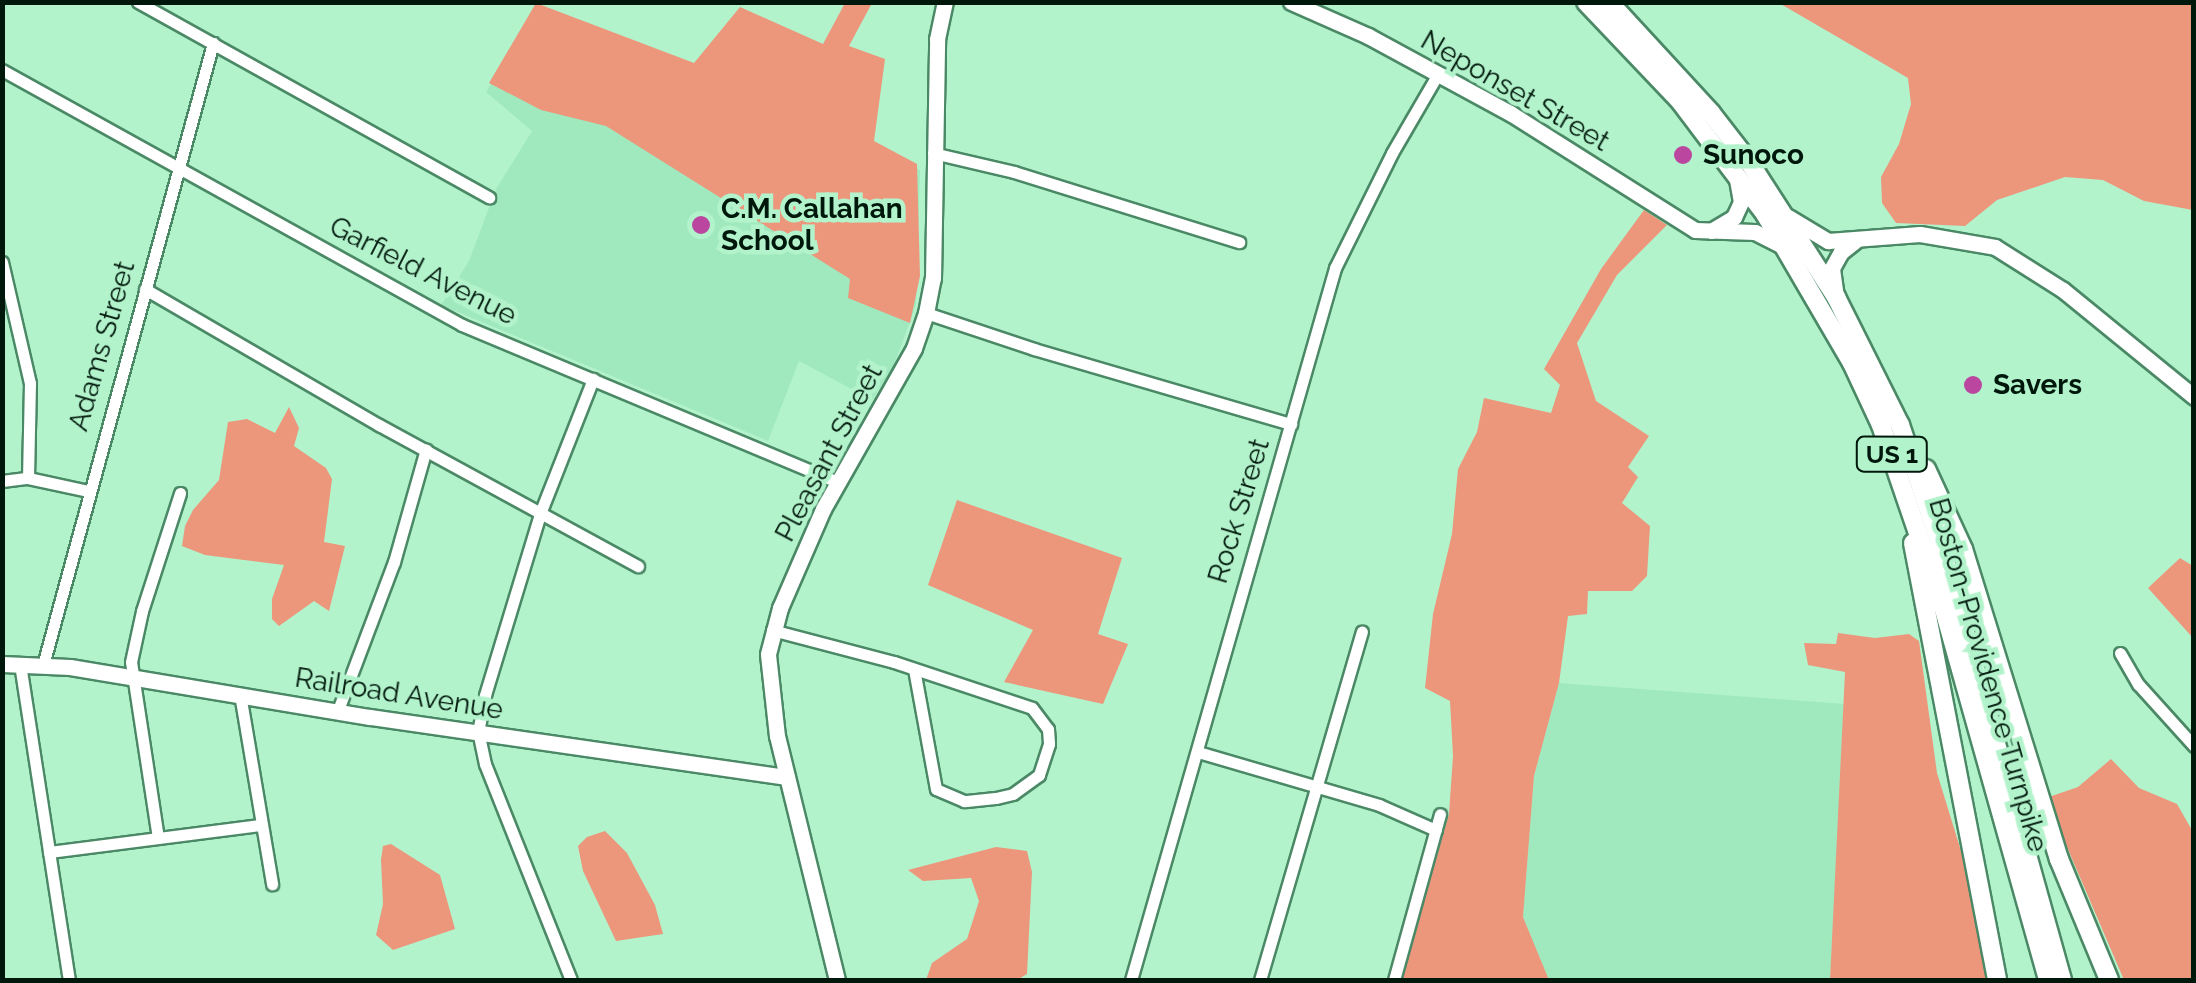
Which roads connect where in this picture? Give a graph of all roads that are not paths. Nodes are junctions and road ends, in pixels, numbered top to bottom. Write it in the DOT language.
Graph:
graph roads {
  1 [pos="138,2"];
  2 [pos="945,2"];
  3 [pos="1292,2"];
  4 [pos="1586,2"];
  5 [pos="1609,2"];
  6 [pos="213,42"];
  7 [pos="2,70"];
  8 [pos="1438,74"];
  9 [pos="933,153"];
  10 [pos="177,167"];
  11 [pos="1736,174"];
  12 [pos="489,198"];
  13 [pos="1782,212"];
  14 [pos="1708,233"];
  15 [pos="1856,241"];
  16 [pos="1239,242"];
  17 [pos="1786,248"];
  18 [pos="2,262"];
  19 [pos="144,289"];
  20 [pos="1836,297"];
  21 [pos="926,312"];
  22 [pos="593,378"];
  23 [pos="2194,397"];
  24 [pos="1291,424"];
  25 [pos="1900,425"];
  26 [pos="426,449"];
  27 [pos="28,478"];
  28 [pos="2,481"];
  29 [pos="838,482"];
  30 [pos="88,492"];
  31 [pos="180,493"];
  32 [pos="1906,493"];
  33 [pos="542,511"];
  34 [pos="638,566"];
  35 [pos="772,630"];
  36 [pos="1362,632"];
  37 [pos="2120,653"];
  38 [pos="2,664"];
  39 [pos="20,664"];
  40 [pos="43,665"];
  41 [pos="914,669"];
  42 [pos="132,676"];
  43 [pos="240,694"];
  44 [pos="338,710"];
  45 [pos="478,732"];
  46 [pos="2194,746"];
  47 [pos="1198,752"];
  48 [pos="787,777"];
  49 [pos="1319,786"];
  50 [pos="1440,814"];
  51 [pos="260,825"];
  52 [pos="1436,830"];
  53 [pos="158,838"];
  54 [pos="49,852"];
  55 [pos="272,884"];
  56 [pos="69,980"];
  57 [pos="571,980"];
  58 [pos="837,980"];
  59 [pos="1132,980"];
  60 [pos="1260,980"];
  61 [pos="1394,980"];
  62 [pos="1997,980"];
  63 [pos="2048,980"];
  64 [pos="2062,980"];
  65 [pos="2109,980"];
  1 -- 6 [label="street"];
  2 -- 9 [label="street, Pleasant Street"];
  3 -- 8 [label="street, Neponset Street"];
  4 -- 11 [label="main road, Boston-Providence Turnpike / US 1"];
  5 -- 13 [label="main road, Boston-Providence Turnpike / US 1"];
  6 -- 10 [label="street, Adams Street"];
  6 -- 12 [label="street"];
  7 -- 10 [label="street, Garfield Avenue"];
  8 -- 14 [label="street, Neponset Street"];
  8 -- 24 [label="street, Rock Street"];
  9 -- 16 [label="street"];
  9 -- 21 [label="street, Pleasant Street"];
  10 -- 19 [label="street, Adams Street"];
  10 -- 22 [label="street, Garfield Avenue"];
  11 -- 14 [label="street"];
  11 -- 17 [label="main road, Boston-Providence Turnpike / US 1"];
  13 -- 15 [label="street"];
  13 -- 20 [label="main road, Boston-Providence Turnpike / US 1"];
  14 -- 17 [label="street, Neponset Street"];
  15 -- 20 [label="street"];
  15 -- 23 [label="street"];
  17 -- 32 [label="main road, Boston-Providence Turnpike / US 1"];
  18 -- 27 [label="street"];
  19 -- 26 [label="street"];
  19 -- 30 [label="street, Adams Street"];
  20 -- 25 [label="main road, Boston-Providence Turnpike / US 1"];
  21 -- 24 [label="street"];
  21 -- 29 [label="street, Pleasant Street"];
  22 -- 29 [label="street, Garfield Avenue"];
  22 -- 33 [label="street"];
  24 -- 47 [label="street, Rock Street"];
  25 -- 64 [label="main road, Boston-Providence Turnpike / US 1"];
  25 -- 65 [label="main road"];
  26 -- 33 [label="street"];
  26 -- 44 [label="street"];
  27 -- 28 [label="street"];
  27 -- 30 [label="street"];
  29 -- 35 [label="street, Pleasant Street"];
  30 -- 40 [label="street, Adams Street"];
  31 -- 42 [label="street"];
  32 -- 62 [label="main road"];
  32 -- 63 [label="main road, Boston-Providence Turnpike / US 1"];
  33 -- 34 [label="street"];
  33 -- 45 [label="street"];
  35 -- 41 [label="street"];
  35 -- 48 [label="street, Pleasant Street"];
  36 -- 49 [label="street"];
  37 -- 46 [label="street"];
  38 -- 39 [label="street, Railroad Avenue"];
  39 -- 40 [label="street, Railroad Avenue"];
  39 -- 54 [label="street"];
  40 -- 42 [label="street, Railroad Avenue"];
  41 -- 41 [label="street"];
  42 -- 43 [label="street, Railroad Avenue"];
  42 -- 53 [label="street"];
  43 -- 44 [label="street, Railroad Avenue"];
  43 -- 51 [label="street"];
  44 -- 45 [label="street, Railroad Avenue"];
  45 -- 48 [label="street, Railroad Avenue"];
  45 -- 57 [label="street"];
  47 -- 49 [label="street"];
  47 -- 59 [label="street, Rock Street"];
  48 -- 58 [label="street, Pleasant Street"];
  49 -- 52 [label="street"];
  49 -- 60 [label="street"];
  50 -- 52 [label="street"];
  51 -- 53 [label="street"];
  51 -- 55 [label="street"];
  52 -- 61 [label="street"];
  53 -- 54 [label="street"];
  54 -- 56 [label="street"];
}
